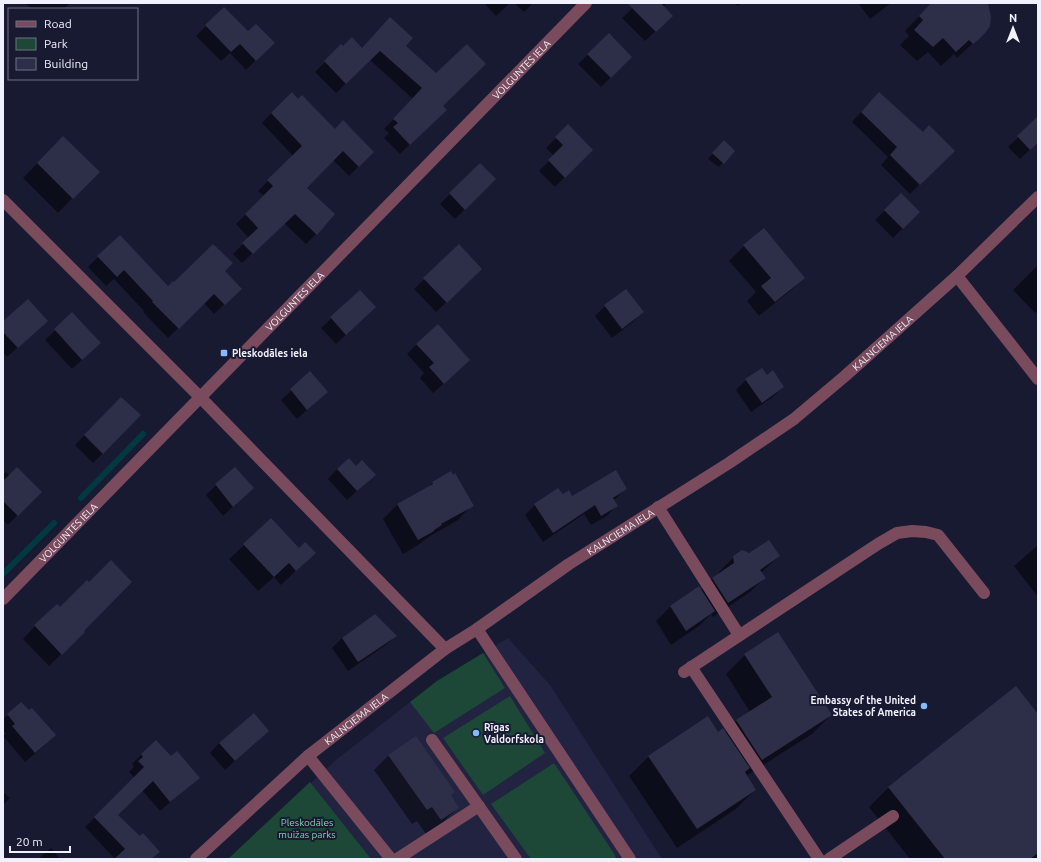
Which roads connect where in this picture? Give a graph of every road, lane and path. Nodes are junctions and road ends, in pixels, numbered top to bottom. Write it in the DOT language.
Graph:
graph roads {
  1 [pos="586,3"];
  2 [pos="1038,197"];
  3 [pos="3,200"];
  4 [pos="957,276"];
  5 [pos="1038,379"];
  6 [pos="201,398"];
  7 [pos="658,507"];
  8 [pos="984,593"];
  9 [pos="3,599"];
  10 [pos="477,629"];
  11 [pos="739,635"];
  12 [pos="445,649"];
  13 [pos="432,740"];
  14 [pos="308,756"];
  15 [pos="479,806"];
  16 [pos="893,816"];
  17 [pos="196,859"];
  18 [pos="391,859"];
  19 [pos="397,859"];
  20 [pos="516,859"];
  21 [pos="630,859"];
  22 [pos="819,859"];
  23 [pos="829,859"];
  1 -- 6 [label="street, VOLGUNTES IELA"];
  2 -- 4 [label="street, KALNCIEMA IELA"];
  3 -- 6 [label="street"];
  4 -- 5 [label="street"];
  4 -- 7 [label="street, KALNCIEMA IELA"];
  6 -- 9 [label="street, VOLGUNTES IELA"];
  6 -- 12 [label="street"];
  7 -- 10 [label="street, KALNCIEMA IELA"];
  7 -- 11 [label="street"];
  8 -- 11 [label="street"];
  10 -- 12 [label="street, KALNCIEMA IELA"];
  10 -- 21 [label="street"];
  11 -- 22 [label="street"];
  12 -- 14 [label="street, KALNCIEMA IELA"];
  13 -- 15 [label="street"];
  14 -- 17 [label="street, KALNCIEMA IELA"];
  14 -- 18 [label="street"];
  15 -- 19 [label="street"];
  15 -- 20 [label="street"];
  16 -- 23 [label="street"];
}
